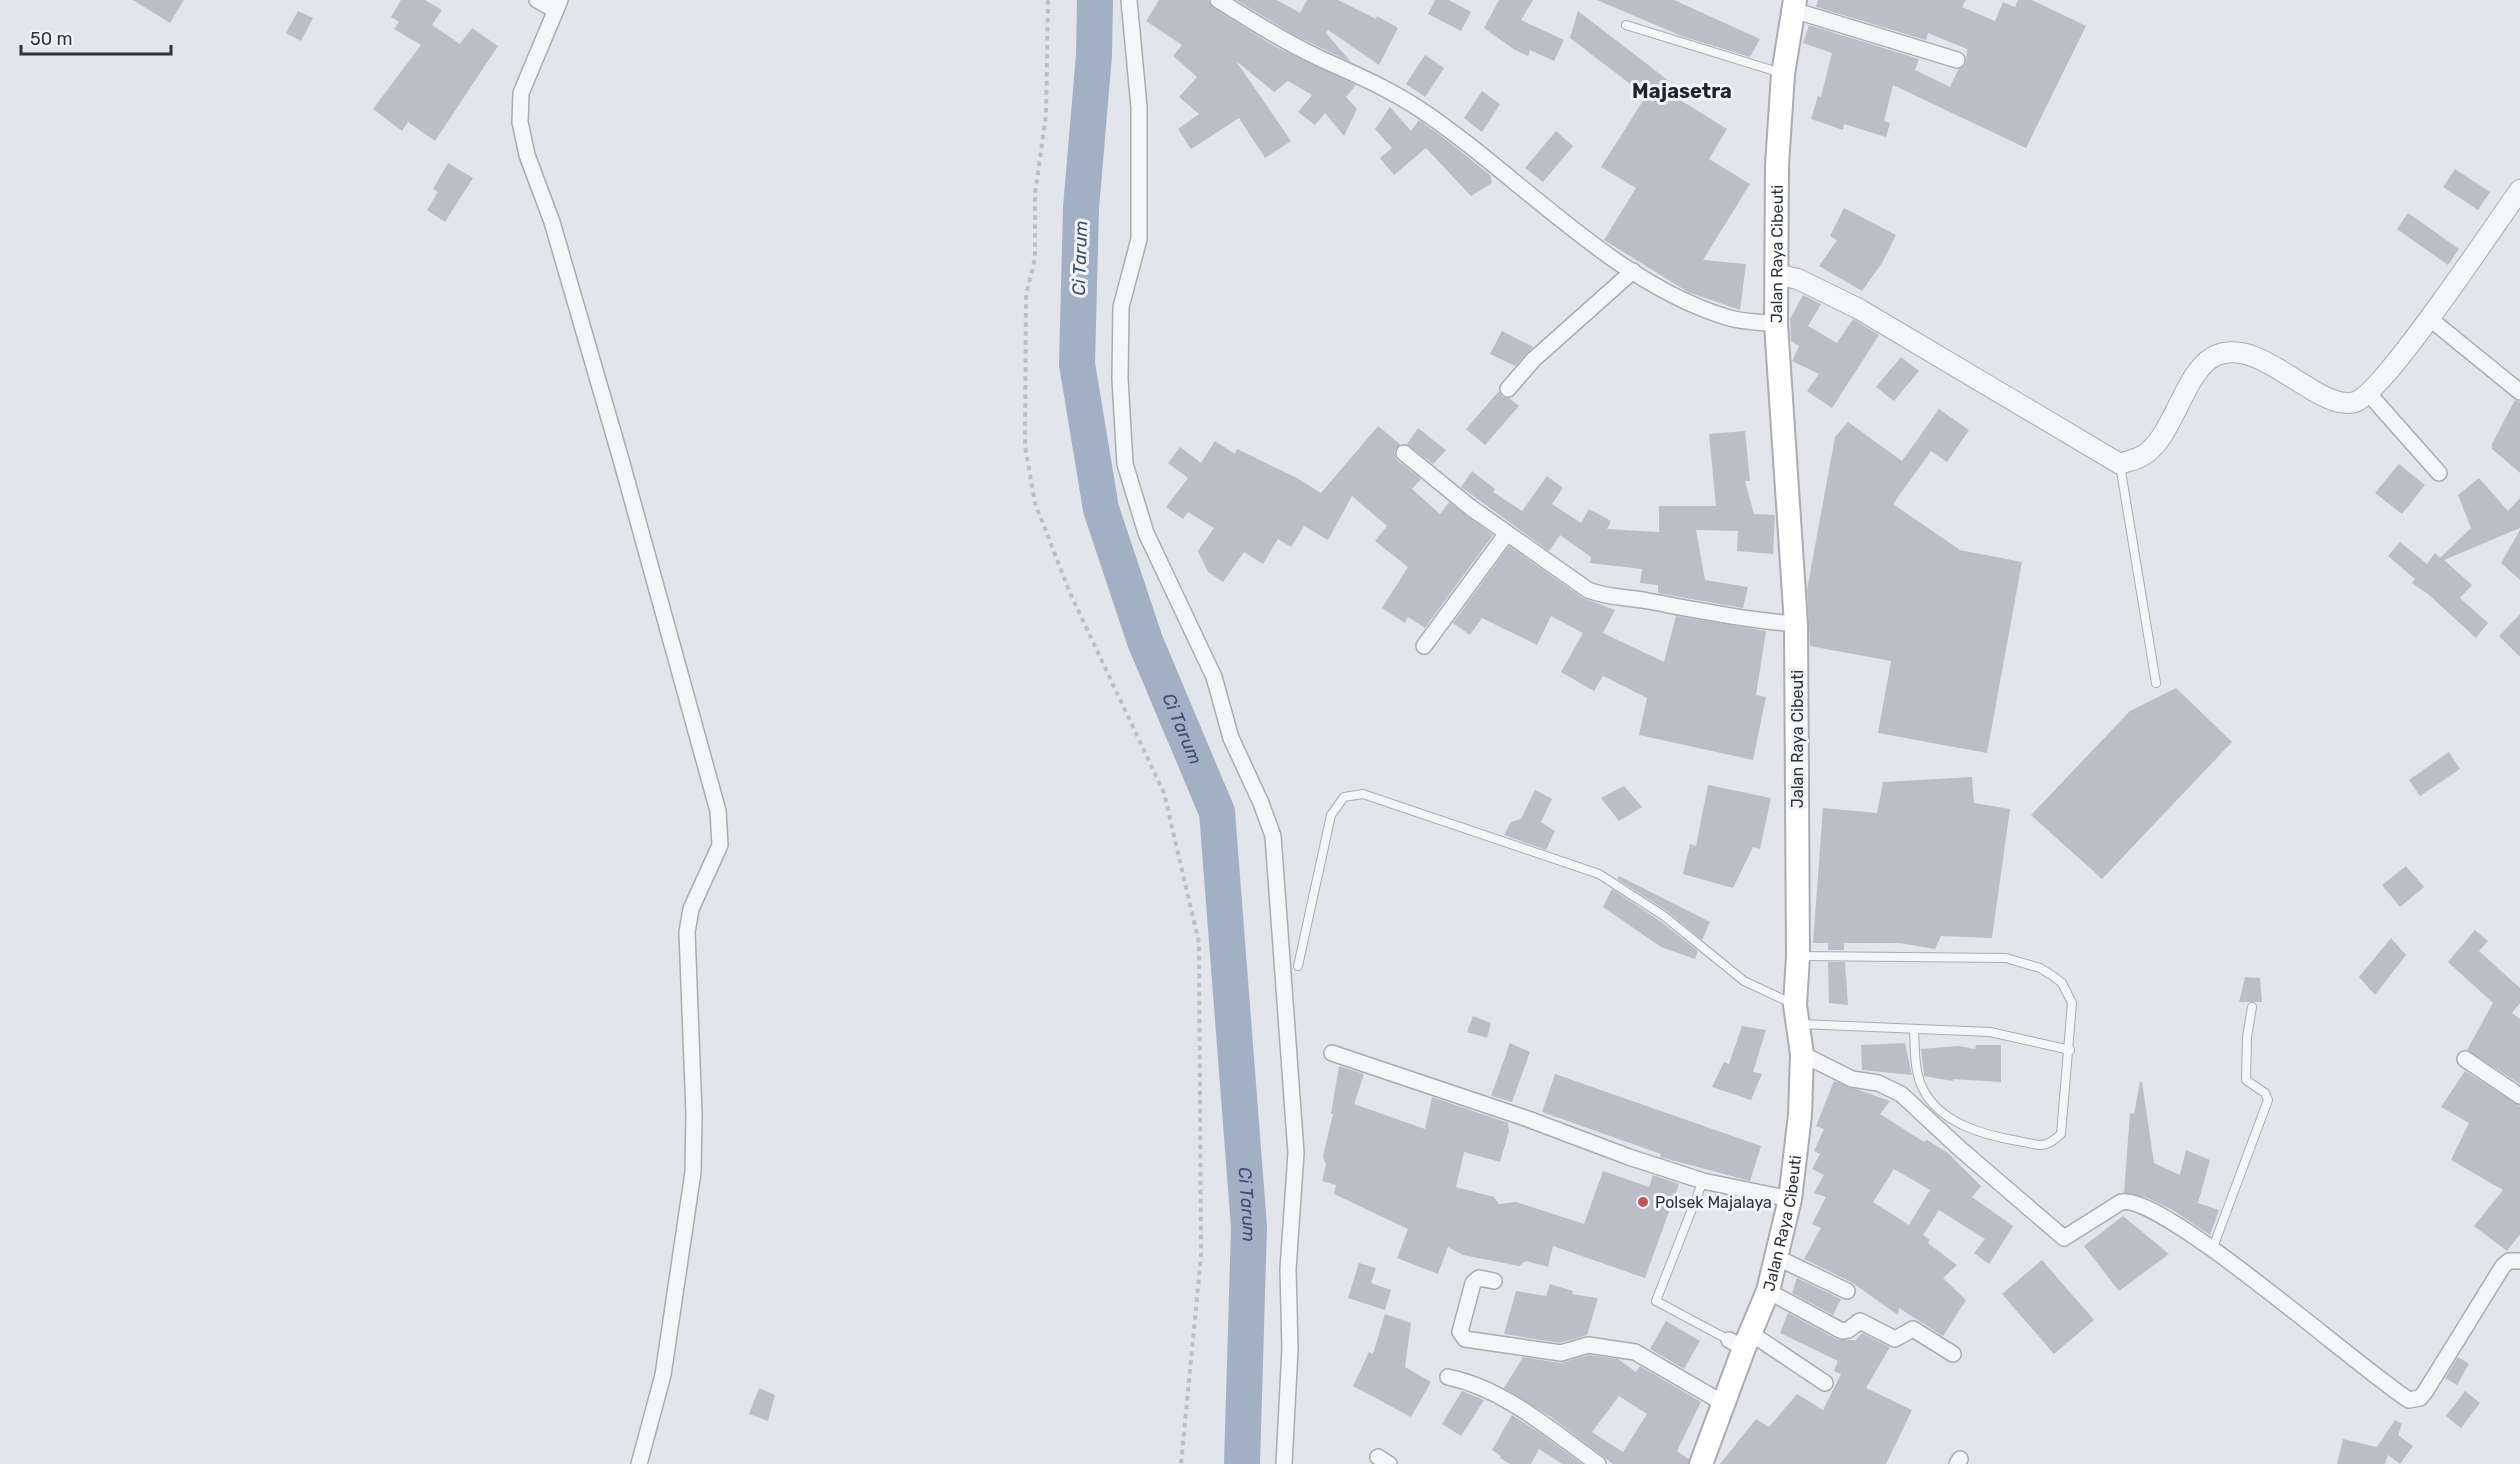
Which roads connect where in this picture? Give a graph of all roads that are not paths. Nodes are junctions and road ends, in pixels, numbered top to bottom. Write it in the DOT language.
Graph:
graph roads {
  1 [pos="537,0"];
  2 [pos="1129,0"];
  3 [pos="1218,0"];
  4 [pos="558,5"];
  5 [pos="1794,5"];
  6 [pos="1626,25"];
  7 [pos="1957,60"];
  8 [pos="1783,74"];
  9 [pos="2520,190"];
  10 [pos="1633,271"];
  11 [pos="1776,274"];
  12 [pos="2429,318"];
  13 [pos="1776,324"];
  14 [pos="1508,389"];
  15 [pos="2520,392"];
  16 [pos="2369,394"];
  17 [pos="1404,453"];
  18 [pos="2120,464"];
  19 [pos="2439,473"];
  20 [pos="1507,533"];
  21 [pos="1796,624"];
  22 [pos="1424,646"];
  23 [pos="2156,683"];
  24 [pos="1798,956"];
  25 [pos="1298,966"];
  26 [pos="2252,1007"];
  27 [pos="1796,1015"];
  28 [pos="1914,1029"];
  29 [pos="2070,1050"];
  30 [pos="1332,1053"];
  31 [pos="1802,1054"];
  32 [pos="2465,1059"];
  33 [pos="2520,1096"];
  34 [pos="1703,1180"];
  35 [pos="1790,1198"];
  36 [pos="2212,1250"];
  37 [pos="1776,1257"];
  38 [pos="2520,1261"];
  39 [pos="1494,1281"];
  40 [pos="1768,1291"];
  41 [pos="1847,1291"];
  42 [pos="1741,1341"];
  43 [pos="1953,1354"];
  44 [pos="1448,1377"];
  45 [pos="1825,1383"];
  46 [pos="1723,1402"];
  47 [pos="639,1464"];
  48 [pos="1284,1464"];
  49 [pos="1598,1464"];
  50 [pos="1701,1464"];
  1 -- 4 [label="street"];
  2 -- 48 [label="street"];
  3 -- 10 [label="street"];
  4 -- 47 [label="street"];
  5 -- 7 [label="street"];
  5 -- 8 [label="main road, Jalan Raya Cibeuti"];
  6 -- 8 [label="lane"];
  8 -- 11 [label="main road, Jalan Raya Cibeuti"];
  9 -- 12 [label="street"];
  10 -- 13 [label="street"];
  10 -- 14 [label="street"];
  11 -- 13 [label="main road, Jalan Raya Cibeuti"];
  11 -- 18 [label="street"];
  12 -- 15 [label="street"];
  12 -- 16 [label="street"];
  13 -- 21 [label="main road, Jalan Raya Cibeuti"];
  16 -- 18 [label="street"];
  16 -- 19 [label="street"];
  17 -- 20 [label="street"];
  18 -- 23 [label="lane"];
  20 -- 21 [label="street"];
  20 -- 22 [label="street"];
  21 -- 24 [label="main road, Jalan Raya Cibeuti"];
  24 -- 27 [label="main road, Jalan Raya Cibeuti"];
  24 -- 29 [label="lane"];
  25 -- 27 [label="lane"];
  26 -- 36 [label="lane"];
  27 -- 28 [label="lane"];
  27 -- 31 [label="main road, Jalan Raya Cibeuti"];
  28 -- 29 [label="lane"];
  28 -- 29 [label="lane"];
  30 -- 34 [label="street"];
  31 -- 35 [label="main road, Jalan Raya Cibeuti"];
  31 -- 36 [label="street"];
  32 -- 33 [label="street"];
  34 -- 35 [label="street"];
  34 -- 42 [label="lane"];
  35 -- 37 [label="main road, Jalan Raya Cibeuti"];
  36 -- 38 [label="street"];
  37 -- 40 [label="main road, Jalan Raya Cibeuti"];
  37 -- 41 [label="street"];
  39 -- 46 [label="street"];
  40 -- 42 [label="main road, Jalan Raya Cibeuti"];
  40 -- 43 [label="street"];
  42 -- 45 [label="street"];
  42 -- 46 [label="main road, Jalan Raya Cibeuti"];
  44 -- 49 [label="street"];
  46 -- 50 [label="main road, Jalan Raya Cibeuti"];
}
